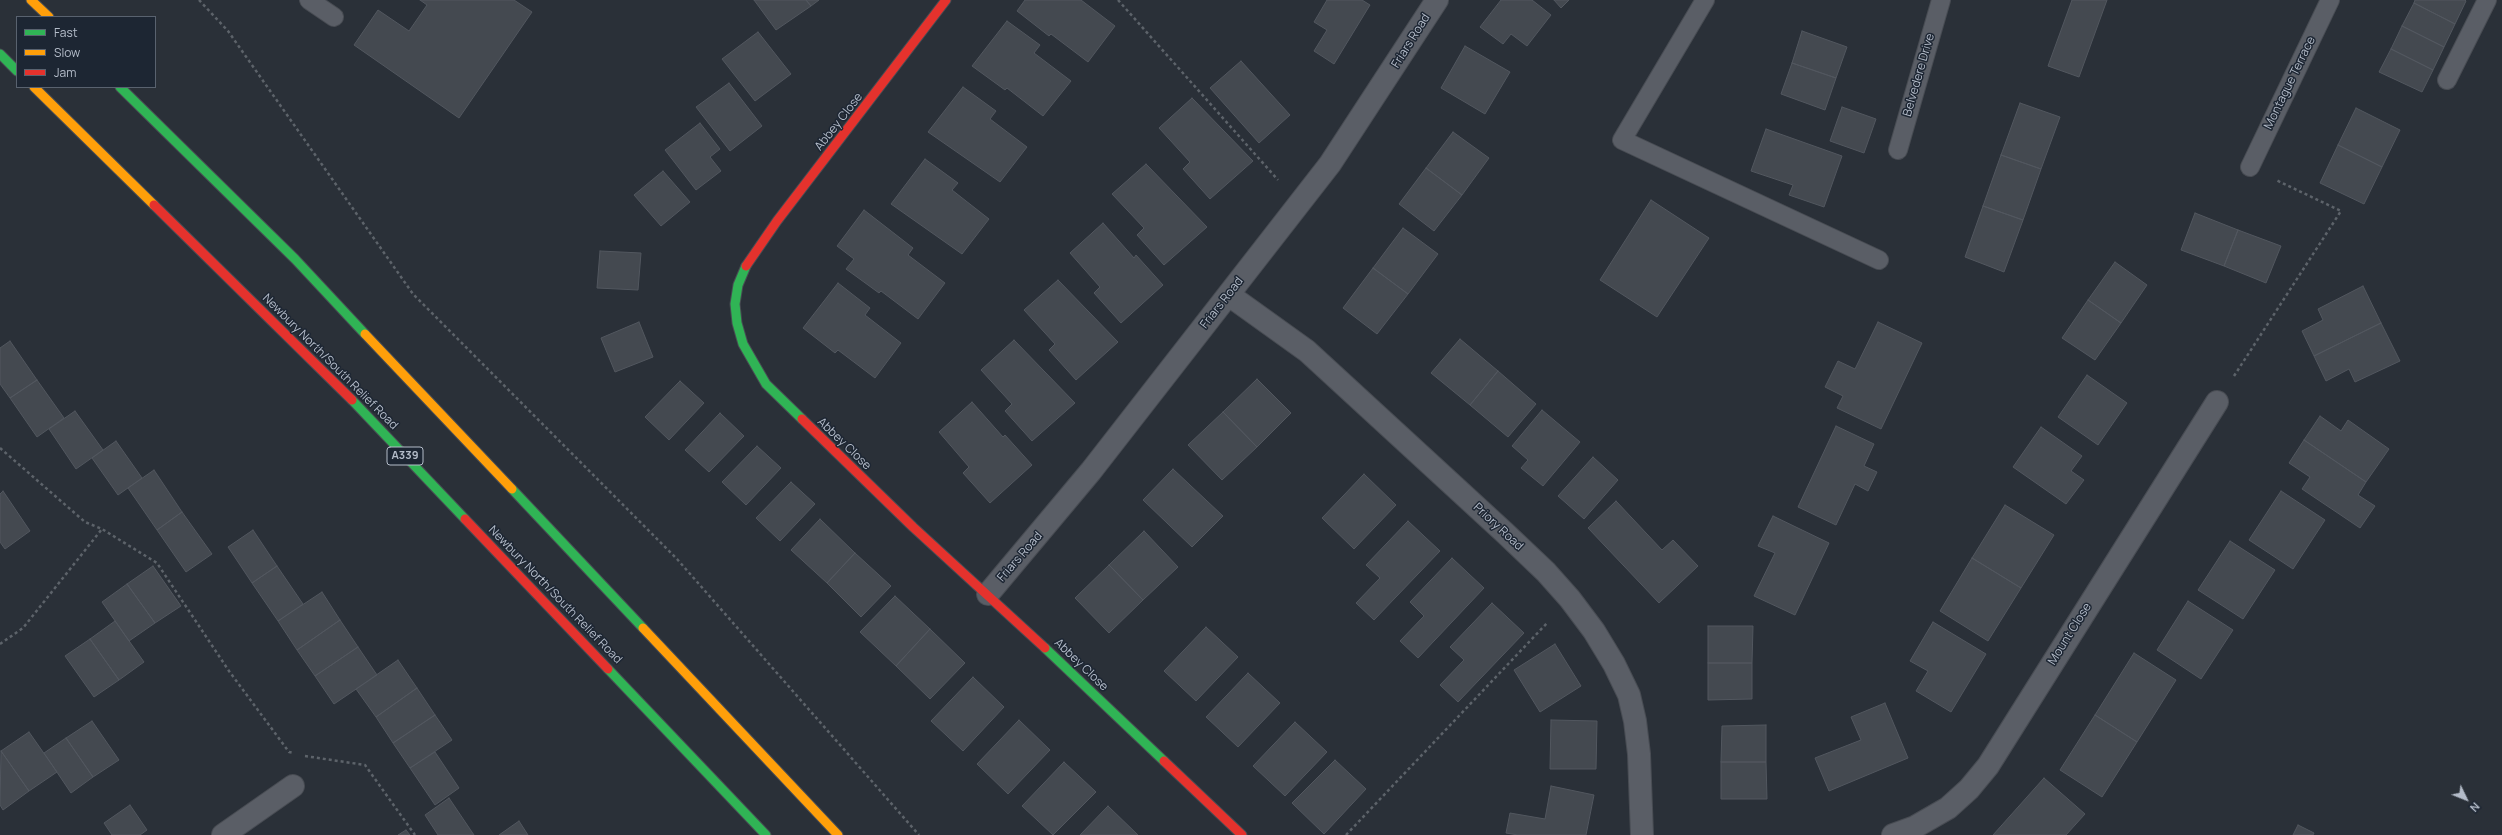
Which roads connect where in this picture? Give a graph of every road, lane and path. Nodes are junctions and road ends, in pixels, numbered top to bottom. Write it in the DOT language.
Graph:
graph roads {
  1 [pos="31,0"];
  2 [pos="199,0"];
  3 [pos="309,0"];
  4 [pos="946,0"];
  5 [pos="1118,0"];
  6 [pos="1437,0"];
  7 [pos="1705,0"];
  8 [pos="1941,0"];
  9 [pos="2330,0"];
  10 [pos="2488,0"];
  11 [pos="48,16"];
  12 [pos="334,18"];
  13 [pos="0,54"];
  14 [pos="16,70"];
  15 [pos="2447,80"];
  16 [pos="35,88"];
  17 [pos="121,88"];
  18 [pos="1898,150"];
  19 [pos="2250,167"];
  20 [pos="1299,204"];
  21 [pos="1879,260"];
  22 [pos="1229,295"];
  23 [pos="2217,402"];
  24 [pos="0,448"];
  25 [pos="102,529"];
  26 [pos="988,594"];
  27 [pos="1570,599"];
  28 [pos="0,644"];
  29 [pos="294,786"];
  30 [pos="223,835"];
  31 [pos="416,835"];
  32 [pos="766,835"];
  33 [pos="838,835"];
  34 [pos="919,835"];
  35 [pos="1242,835"];
  36 [pos="1346,835"];
  37 [pos="1642,835"];
  38 [pos="1893,835"];
  1 -- 11 [label="main road"];
  2 -- 34 [label="path"];
  3 -- 12 [label="lane"];
  4 -- 26 [label="main road, Abbey Close"];
  5 -- 20 [label="path"];
  6 -- 20 [label="street, Friars Road"];
  7 -- 21 [label="lane"];
  8 -- 18 [label="lane, Belvedere Drive"];
  9 -- 19 [label="lane, Montague Terrace"];
  10 -- 15 [label="lane"];
  13 -- 14 [label="main road"];
  16 -- 32 [label="main road, Newbury North/South Relief Road / A339"];
  17 -- 33 [label="main road"];
  19 -- 23 [label="path"];
  20 -- 22 [label="street, Friars Road"];
  22 -- 26 [label="street, Friars Road"];
  22 -- 27 [label="street, Priory Road"];
  23 -- 38 [label="street, Mount Close"];
  24 -- 25 [label="path"];
  25 -- 28 [label="path"];
  25 -- 31 [label="path"];
  26 -- 35 [label="main road, Abbey Close"];
  27 -- 36 [label="path"];
  27 -- 37 [label="street, Priory Road"];
  29 -- 30 [label="street"];
}
